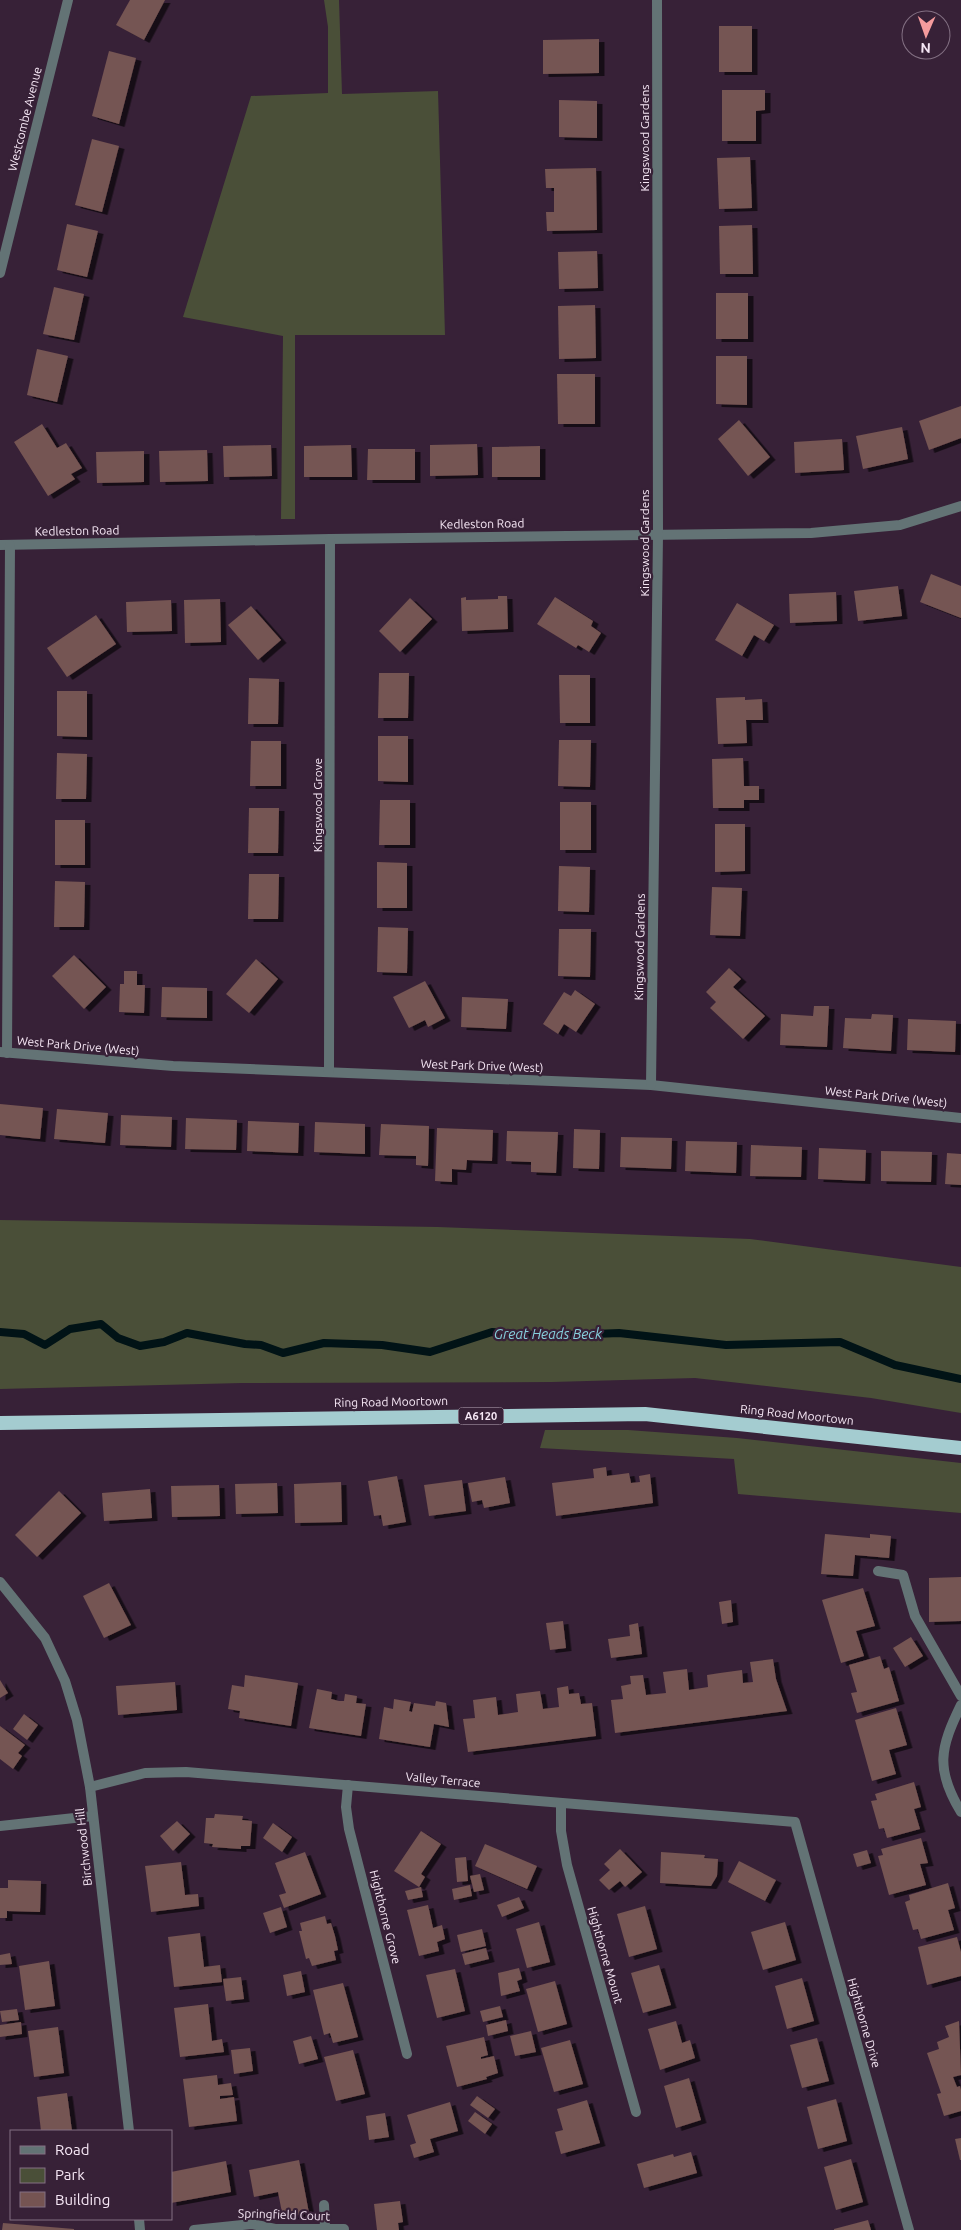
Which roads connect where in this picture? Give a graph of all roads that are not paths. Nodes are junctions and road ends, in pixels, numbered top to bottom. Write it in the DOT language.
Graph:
graph roads {
  1 [pos="68,0"];
  2 [pos="657,0"];
  3 [pos="0,273"];
  4 [pos="961,506"];
  5 [pos="658,535"];
  6 [pos="330,538"];
  7 [pos="5,545"];
  8 [pos="3,1053"];
  9 [pos="330,1072"];
  10 [pos="651,1085"];
  11 [pos="961,1118"];
  12 [pos="0,1423"];
  13 [pos="961,1448"];
  14 [pos="878,1571"];
  15 [pos="0,1582"];
  16 [pos="961,1696"];
  17 [pos="961,1705"];
  18 [pos="348,1785"];
  19 [pos="90,1788"];
  20 [pos="561,1803"];
  21 [pos="961,1812"];
  22 [pos="93,1816"];
  23 [pos="795,1822"];
  24 [pos="0,1826"];
  25 [pos="407,2054"];
  26 [pos="636,2112"];
  27 [pos="129,2130"];
  28 [pos="324,2205"];
  29 [pos="325,2228"];
  30 [pos="344,2229"];
  31 [pos="194,2230"];
  32 [pos="908,2230"];
  1 -- 3 [label="street, Westcombe Avenue"];
  2 -- 5 [label="street, Kingswood Gardens"];
  4 -- 5 [label="street, Kedleston Road"];
  5 -- 6 [label="street, Kedleston Road"];
  5 -- 10 [label="street, Kingswood Gardens"];
  6 -- 7 [label="street, Kedleston Road"];
  6 -- 9 [label="street, Kingswood Grove"];
  7 -- 8 [label="street"];
  8 -- 9 [label="street, West Park Drive (West)"];
  9 -- 10 [label="street, West Park Drive (West)"];
  10 -- 11 [label="street, West Park Drive (West)"];
  12 -- 13 [label="highway, Ring Road Moortown / A6120"];
  14 -- 16 [label="street"];
  15 -- 19 [label="street, Birchwood Hill"];
  17 -- 21 [label="street"];
  18 -- 19 [label="street, Valley Terrace"];
  18 -- 20 [label="street, Valley Terrace"];
  18 -- 25 [label="street, Highthorne Grove"];
  19 -- 22 [label="street, Birchwood Hill"];
  20 -- 23 [label="street, Valley Terrace"];
  20 -- 26 [label="street, Highthorne Mount"];
  22 -- 24 [label="street"];
  22 -- 27 [label="street, Birchwood Hill"];
  23 -- 32 [label="street, Highthorne Drive"];
  28 -- 29 [label="street"];
  29 -- 30 [label="street, Springfield Court"];
  29 -- 31 [label="street, Springfield Court"];
}
